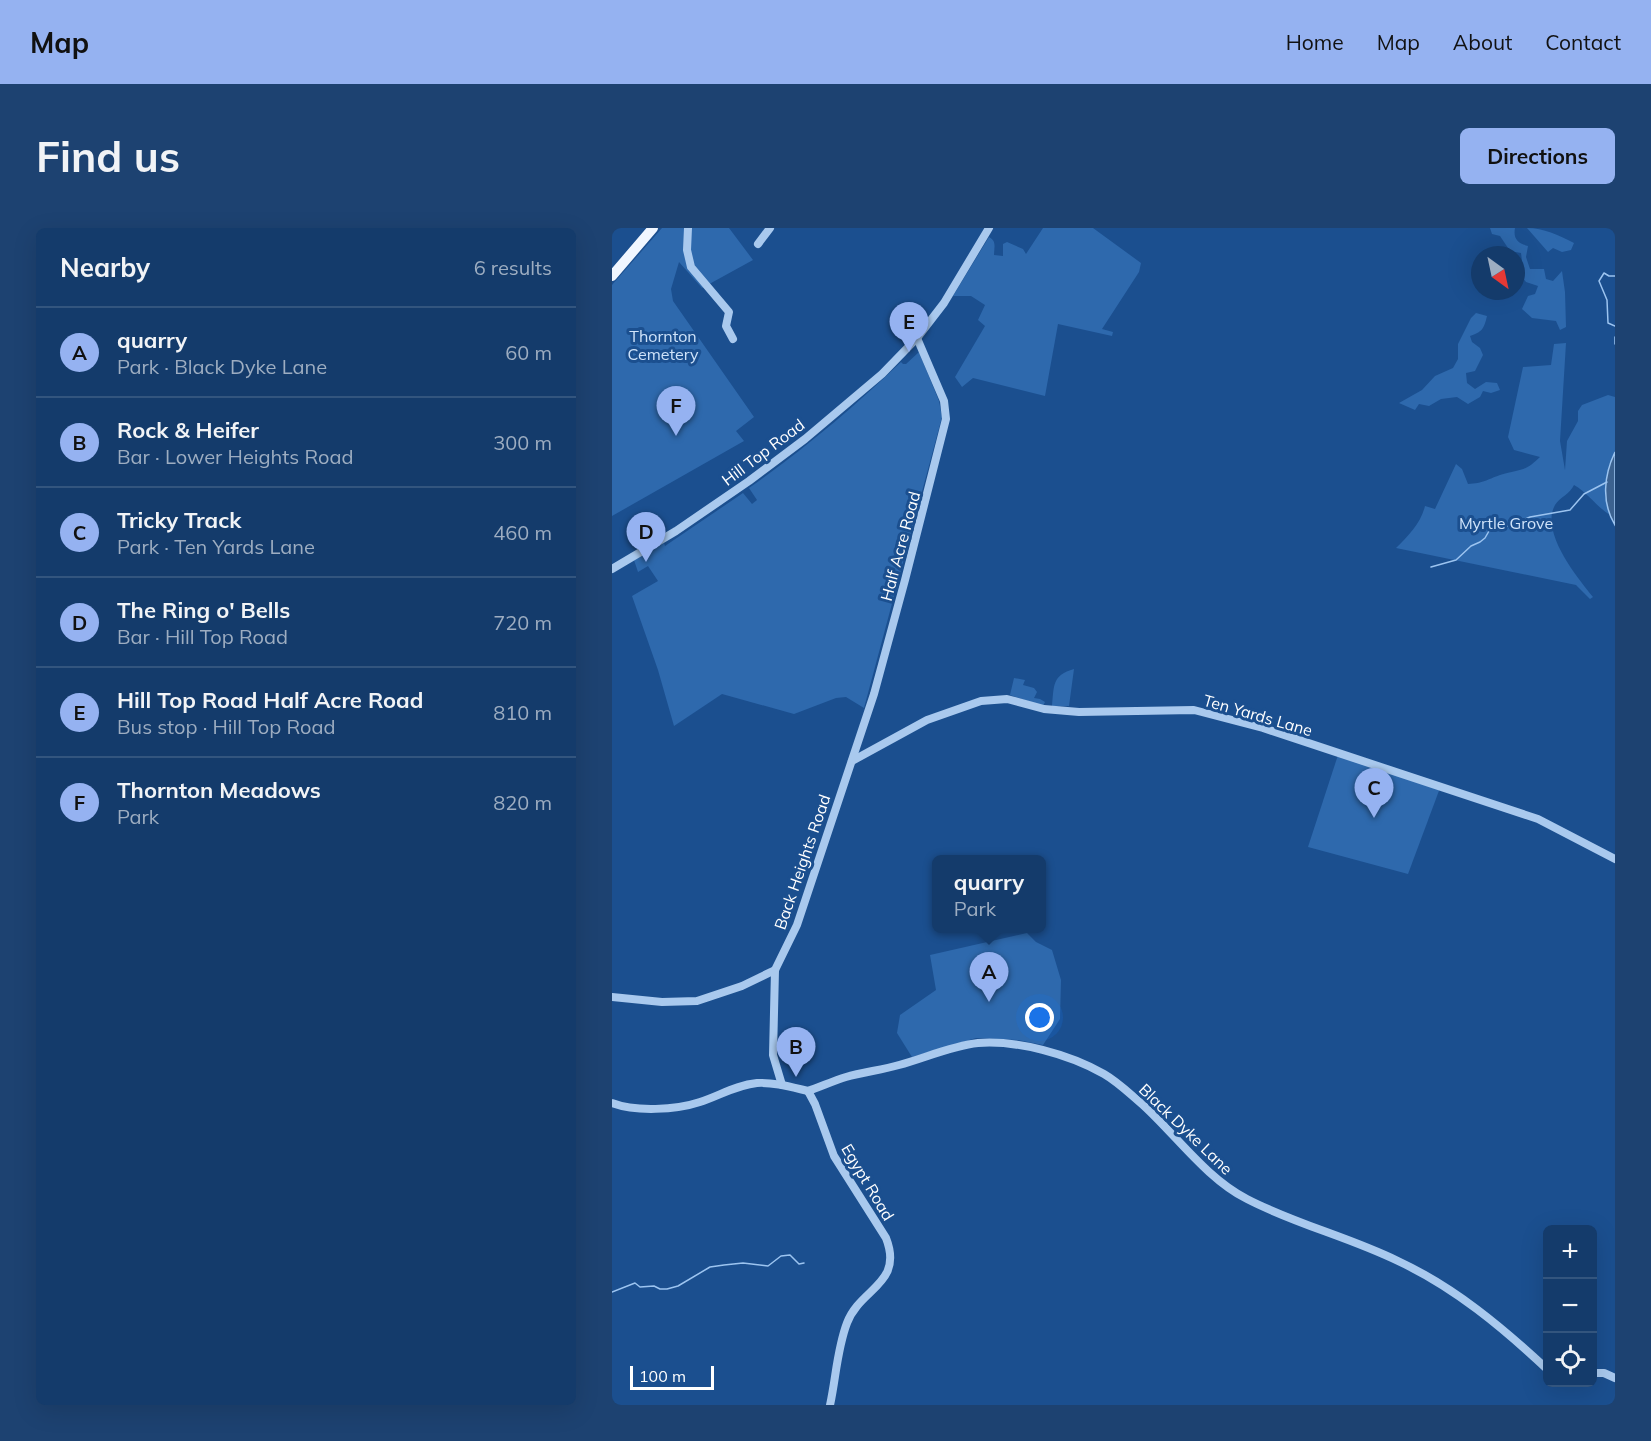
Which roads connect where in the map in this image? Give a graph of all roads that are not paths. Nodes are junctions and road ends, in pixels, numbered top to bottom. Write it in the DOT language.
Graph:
graph roads {
  1 [pos="653,228"];
  2 [pos="688,228"];
  3 [pos="770,228"];
  4 [pos="989,228"];
  5 [pos="758,244"];
  6 [pos="612,276"];
  7 [pos="917,338"];
  8 [pos="733,339"];
  9 [pos="612,569"];
  10 [pos="858,739"];
  11 [pos="870,750"];
  12 [pos="852,761"];
  13 [pos="1615,859"];
  14 [pos="775,970"];
  15 [pos="612,997"];
  16 [pos="782,1085"];
  17 [pos="808,1091"];
  18 [pos="612,1103"];
  19 [pos="1543,1366"];
  20 [pos="1597,1373"];
  21 [pos="1615,1378"];
  22 [pos="830,1405"];
  1 -- 6 [label="main road"];
  2 -- 8 [label="street"];
  3 -- 5 [label="street"];
  4 -- 7 [label="street, Hill Top Road"];
  7 -- 9 [label="street, Hill Top Road"];
  7 -- 10 [label="street, Half Acre Road"];
  10 -- 11 [label="street"];
  10 -- 12 [label="street, Half Acre Road"];
  11 -- 12 [label="street, Ten Yards Lane"];
  11 -- 13 [label="street, Ten Yards Lane"];
  12 -- 14 [label="street, Back Heights Road"];
  14 -- 15 [label="street"];
  14 -- 16 [label="street"];
  16 -- 17 [label="street"];
  16 -- 18 [label="street"];
  17 -- 19 [label="street, Black Dyke Lane"];
  17 -- 22 [label="street, Egypt Road"];
  20 -- 21 [label="street"];
}
